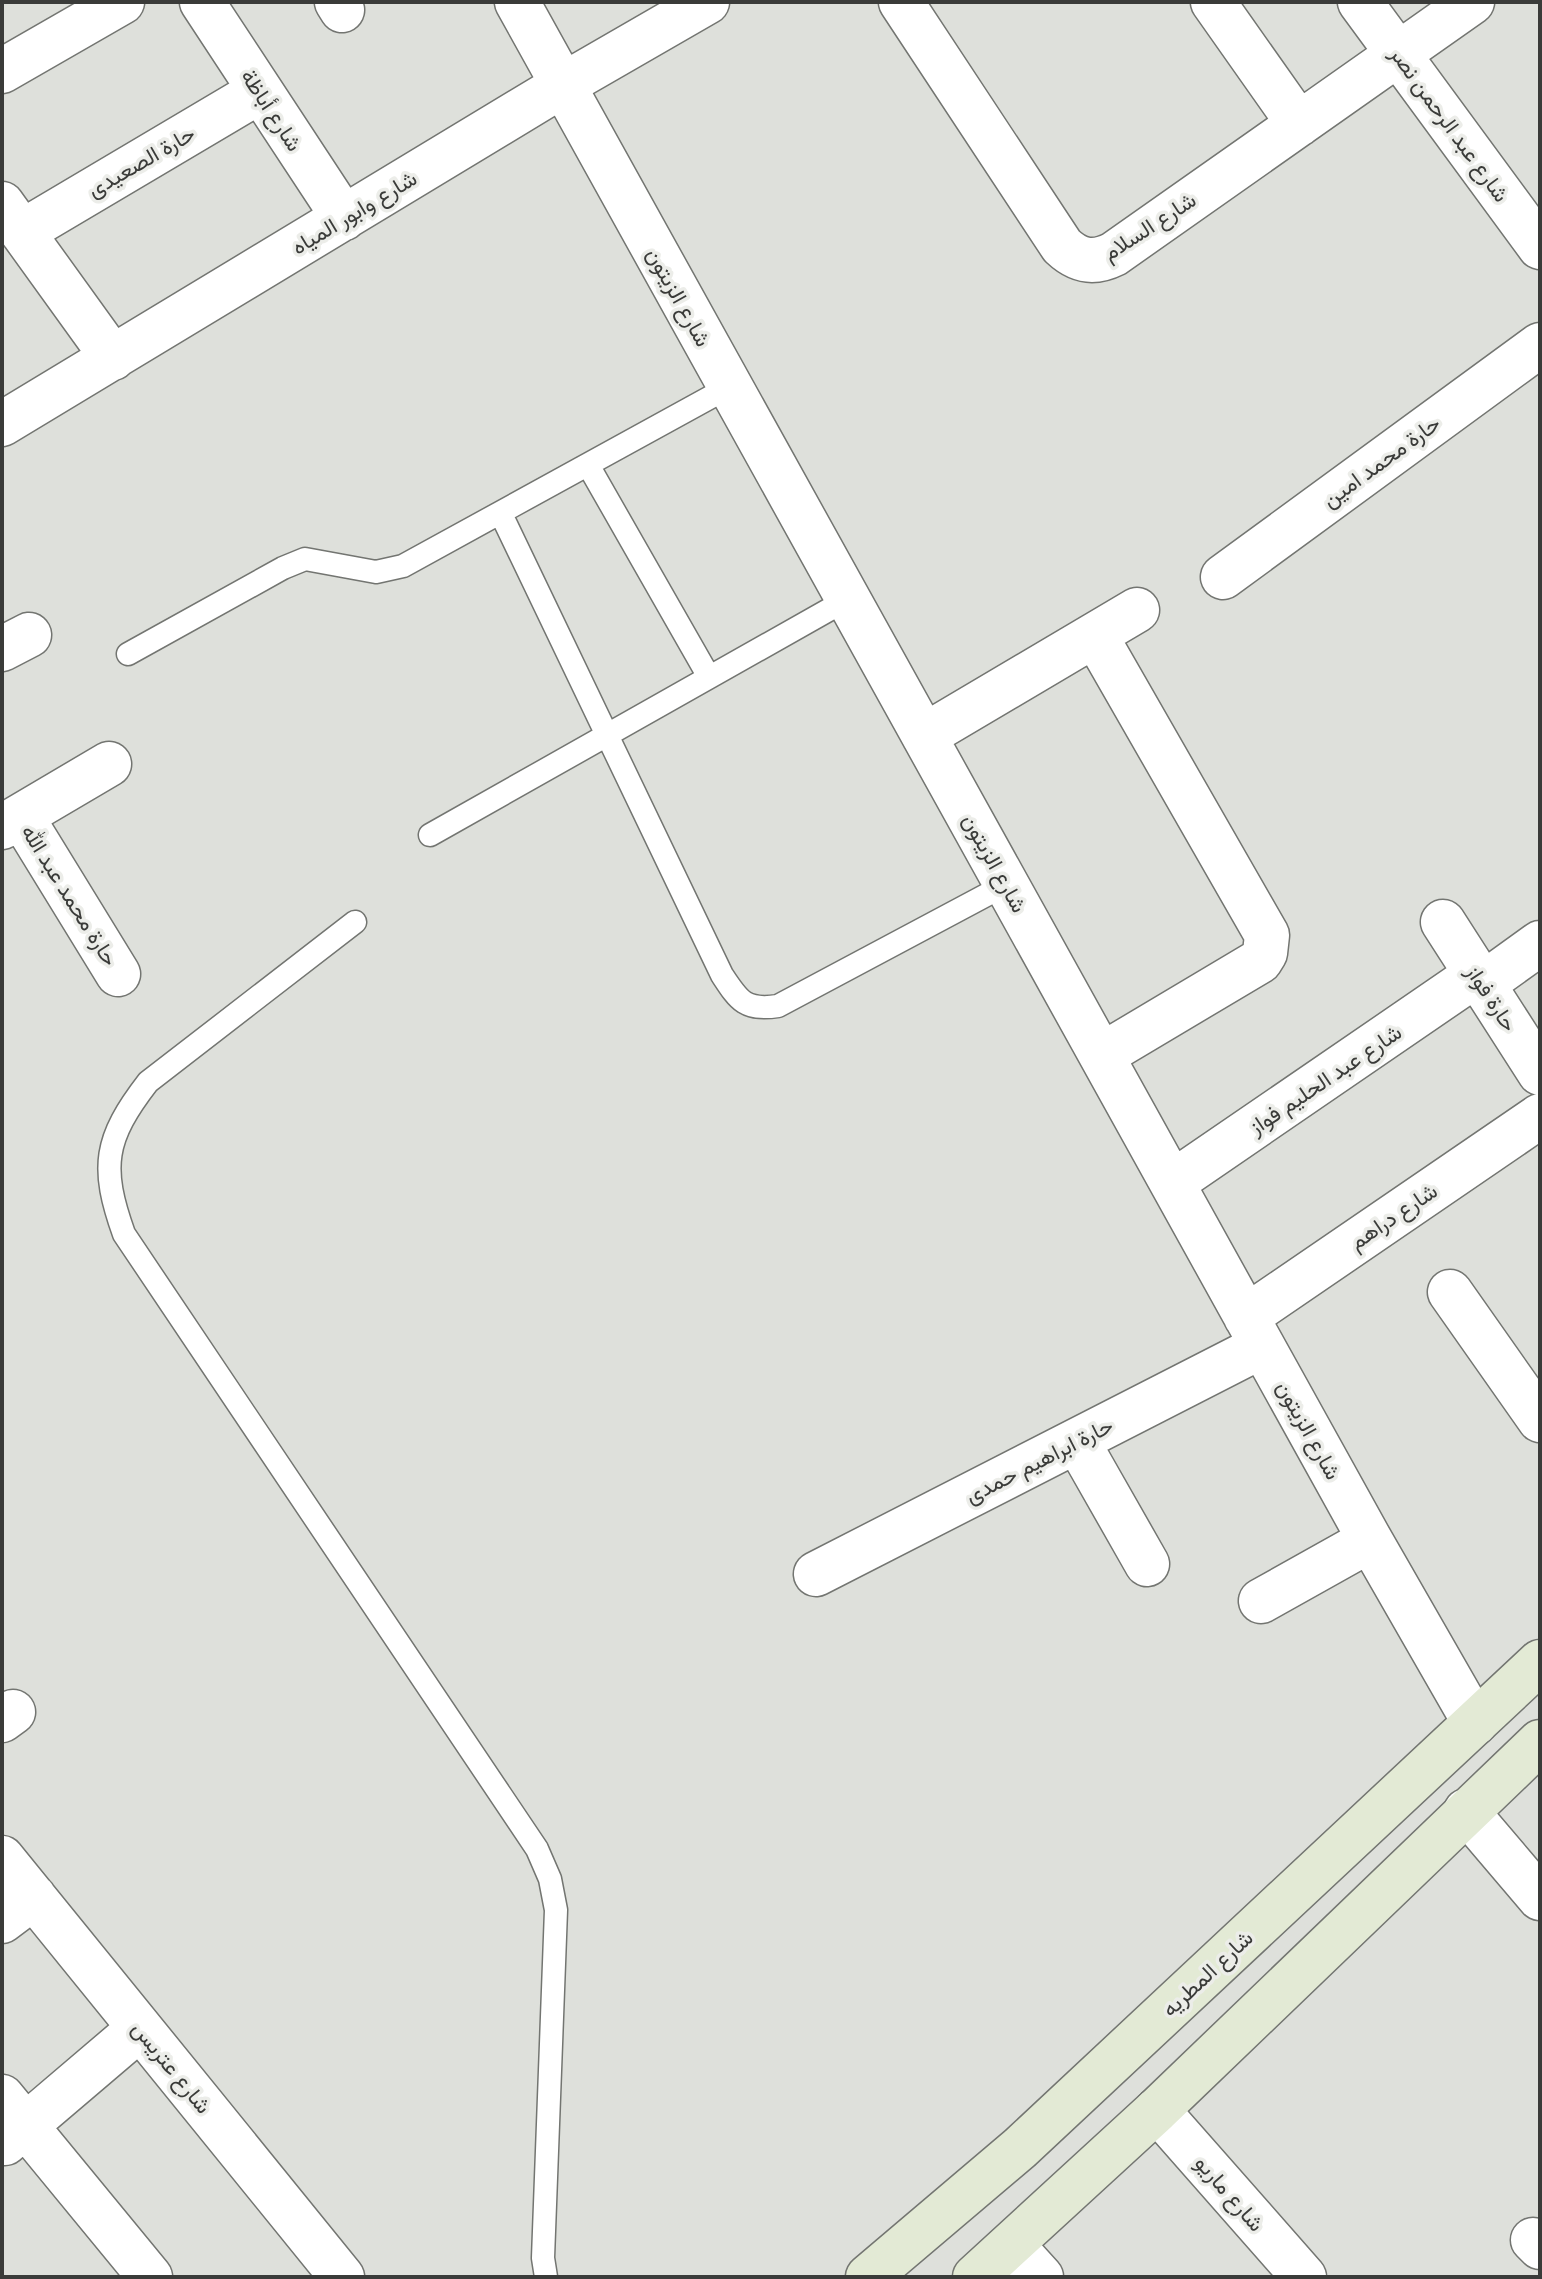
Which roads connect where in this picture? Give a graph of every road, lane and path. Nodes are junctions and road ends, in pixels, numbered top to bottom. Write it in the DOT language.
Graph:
graph roads {
  1 [pos="122,2"];
  2 [pos="202,2"];
  3 [pos="517,2"];
  4 [pos="707,2"];
  5 [pos="901,2"];
  6 [pos="1213,2"];
  7 [pos="1360,2"];
  8 [pos="1472,2"];
  9 [pos="1398,54"];
  10 [pos="2,71"];
  11 [pos="563,85"];
  12 [pos="260,91"];
  13 [pos="1299,124"];
  14 [pos="12,218"];
  15 [pos="344,218"];
  16 [pos="1540,247"];
  17 [pos="1540,345"];
  18 [pos="113,358"];
  19 [pos="729,387"];
  20 [pos="2,424"];
  21 [pos="588,465"];
  22 [pos="501,514"];
  23 [pos="1223,577"];
  24 [pos="848,599"];
  25 [pos="1137,610"];
  26 [pos="1095,635"];
  27 [pos="128,654"];
  28 [pos="709,677"];
  29 [pos="607,736"];
  30 [pos="924,736"];
  31 [pos="109,764"];
  32 [pos="12,822"];
  33 [pos="430,835"];
  34 [pos="1007,884"];
  35 [pos="355,922"];
  36 [pos="1443,922"];
  37 [pos="1540,943"];
  38 [pos="118,974"];
  39 [pos="1480,979"];
  40 [pos="1102,1055"];
  41 [pos="1540,1073"];
  42 [pos="1540,1116"];
  43 [pos="1172,1183"];
  44 [pos="1450,1292"];
  45 [pos="1254,1331"];
  46 [pos="1540,1420"];
  47 [pos="1077,1441"];
  48 [pos="1370,1540"];
  49 [pos="1147,1564"];
  50 [pos="816,1574"];
  51 [pos="1261,1601"];
  52 [pos="1540,1662"];
  53 [pos="1475,1723"];
  54 [pos="1540,1742"];
  55 [pos="1466,1811"];
  56 [pos="2,1858"];
  57 [pos="1540,1898"];
  58 [pos="18,1909"];
  59 [pos="140,2028"];
  60 [pos="1157,2110"];
  61 [pos="10,2122"];
  62 [pos="1012,2245"];
  63 [pos="150,2277"];
  64 [pos="342,2277"];
  65 [pos="546,2277"];
  66 [pos="868,2277"];
  67 [pos="975,2277"];
  68 [pos="1041,2277"];
  69 [pos="1304,2277"];
  1 -- 10 [label="street"];
  2 -- 12 [label="street, شارع أباظة"];
  3 -- 11 [label="street, شارع الزيتون"];
  4 -- 11 [label="street, شارع وابور المياه"];
  5 -- 13 [label="street, شارع السلام"];
  6 -- 13 [label="street"];
  7 -- 9 [label="street, شارع عبد الرحمن نصر"];
  8 -- 9 [label="street, شارع السلام"];
  9 -- 13 [label="street, شارع السلام"];
  9 -- 16 [label="street, شارع عبد الرحمن نصر"];
  11 -- 15 [label="street, شارع وابور المياه"];
  11 -- 19 [label="street, شارع الزيتون"];
  12 -- 14 [label="street, حارة الصعيدى"];
  12 -- 15 [label="street, شارع أباظة"];
  14 -- 18 [label="street"];
  15 -- 18 [label="street, شارع وابور المياه"];
  17 -- 23 [label="street, حارة محمد امين"];
  18 -- 20 [label="street, شارع وابور المياه"];
  19 -- 21 [label="lane"];
  19 -- 24 [label="street, شارع الزيتون"];
  21 -- 22 [label="lane"];
  21 -- 28 [label="lane"];
  22 -- 27 [label="lane"];
  22 -- 29 [label="lane"];
  24 -- 28 [label="lane"];
  24 -- 30 [label="street, شارع الزيتون"];
  25 -- 26 [label="street"];
  26 -- 30 [label="street"];
  26 -- 40 [label="street"];
  28 -- 29 [label="lane"];
  29 -- 33 [label="lane"];
  29 -- 34 [label="lane"];
  30 -- 34 [label="street, شارع الزيتون"];
  31 -- 32 [label="street"];
  32 -- 38 [label="street, حارة محمد عبد الله"];
  34 -- 40 [label="street, شارع الزيتون"];
  35 -- 65 [label="lane"];
  36 -- 39 [label="street, حارة فواز"];
  37 -- 39 [label="street, شارع عبد الحليم فواز"];
  39 -- 41 [label="street, حارة فواز"];
  39 -- 43 [label="street, شارع عبد الحليم فواز"];
  40 -- 43 [label="street, شارع الزيتون"];
  42 -- 45 [label="street, شارع دراهم"];
  43 -- 45 [label="street, شارع الزيتون"];
  44 -- 46 [label="street"];
  45 -- 47 [label="street, حارة ابراهيم حمدى"];
  45 -- 48 [label="street, شارع الزيتون"];
  47 -- 49 [label="street"];
  47 -- 50 [label="street, حارة ابراهيم حمدى"];
  48 -- 51 [label="street"];
  48 -- 53 [label="street, شارع الزيتون"];
  52 -- 53 [label="main road, شارع المطريه"];
  53 -- 66 [label="main road, شارع المطريه"];
  54 -- 55 [label="main road"];
  55 -- 57 [label="street"];
  55 -- 60 [label="main road"];
  56 -- 58 [label="street, شارع عتريس"];
  58 -- 59 [label="street, شارع عتريس"];
  59 -- 61 [label="street"];
  59 -- 64 [label="street, شارع عتريس"];
  60 -- 62 [label="main road"];
  60 -- 69 [label="street, شارع ماريو"];
  61 -- 63 [label="street"];
  62 -- 67 [label="main road"];
  62 -- 68 [label="street"];
}
